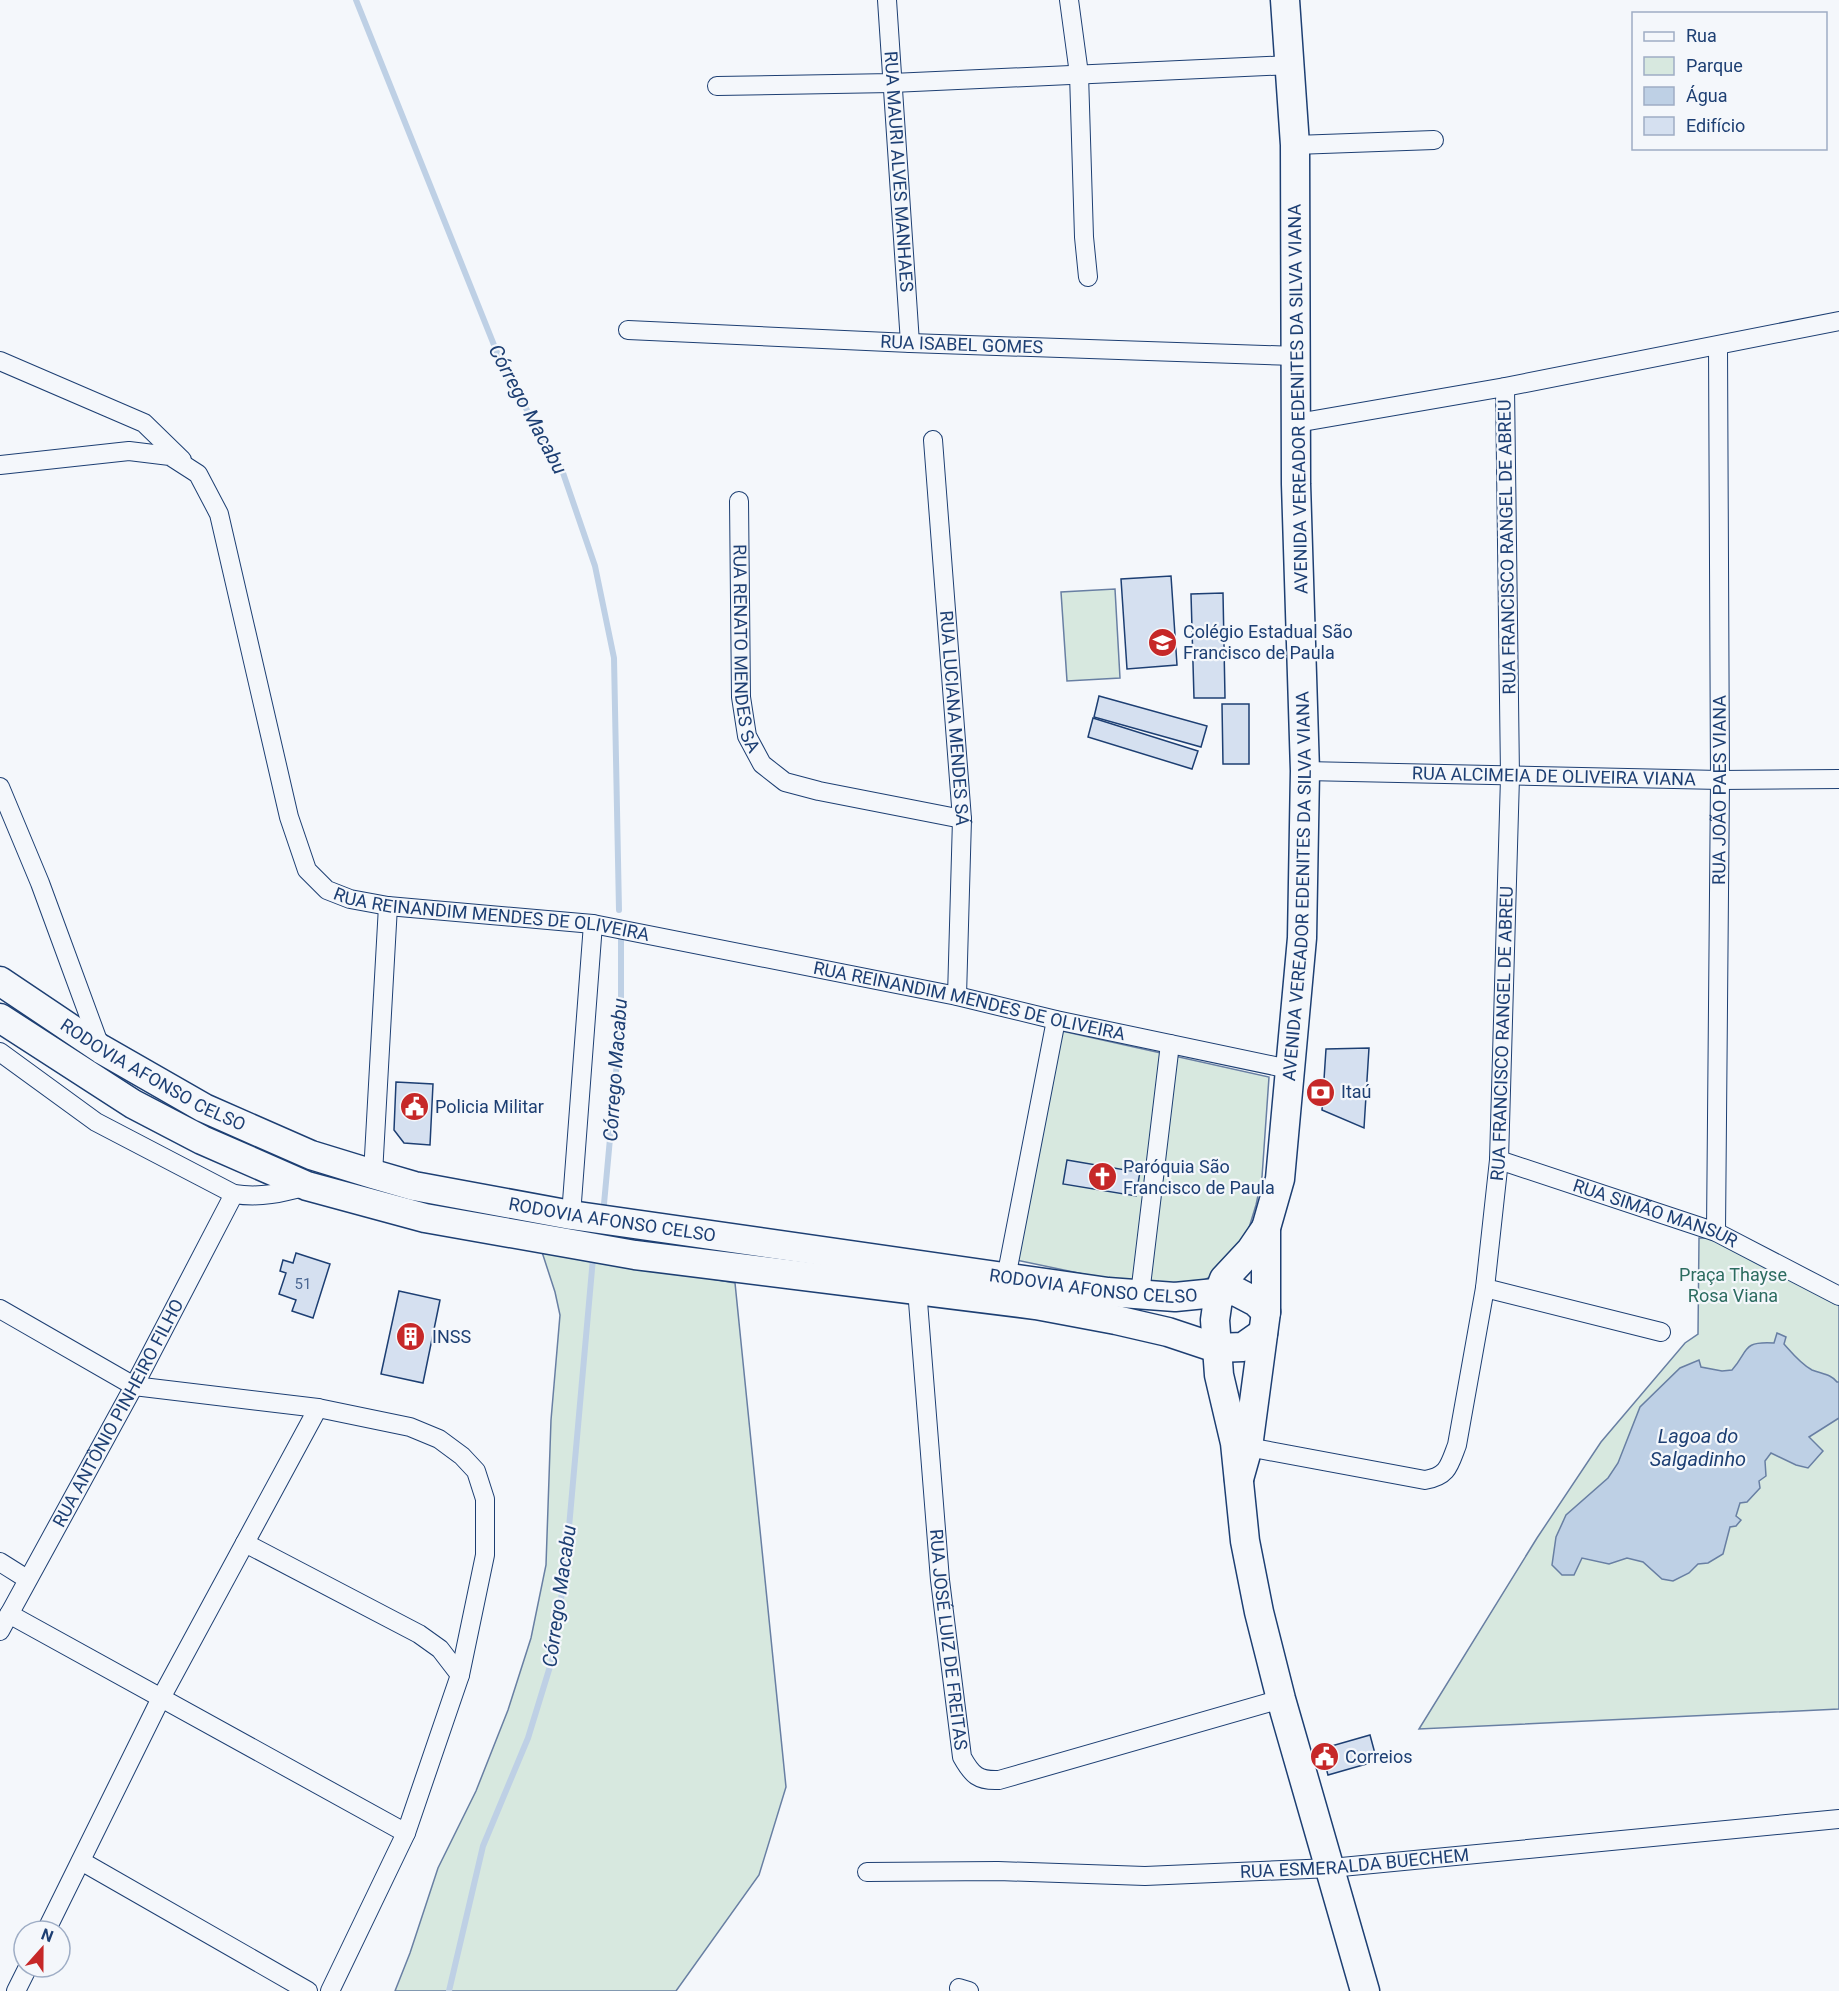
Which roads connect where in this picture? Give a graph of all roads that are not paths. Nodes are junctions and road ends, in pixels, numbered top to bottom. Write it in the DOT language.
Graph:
graph roads {
  1 [pos="886,0"];
  2 [pos="1069,0"];
  3 [pos="1285,0"];
  4 [pos="1291,65"];
  5 [pos="1079,74"];
  6 [pos="892,83"];
  7 [pos="717,86"];
  8 [pos="1434,140"];
  9 [pos="1295,145"];
  10 [pos="1088,277"];
  11 [pos="1839,321"];
  12 [pos="628,330"];
  13 [pos="910,343"];
  14 [pos="1718,346"];
  15 [pos="1296,356"];
  16 [pos="0,361"];
  17 [pos="1505,387"];
  18 [pos="1297,423"];
  19 [pos="933,440"];
  20 [pos="0,465"];
  21 [pos="195,471"];
  22 [pos="739,501"];
  23 [pos="1305,771"];
  24 [pos="1510,777"];
  25 [pos="1839,779"];
  26 [pos="1720,780"];
  27 [pos="0,787"];
  28 [pos="962,819"];
  29 [pos="388,906"];
  30 [pos="593,924"];
  31 [pos="0,981"];
  32 [pos="957,996"];
  33 [pos="0,1018"];
  34 [pos="1056,1020"];
  35 [pos="36,1042"];
  36 [pos="1170,1044"];
  37 [pos="101,1049"];
  38 [pos="0,1052"];
  39 [pos="22,1068"];
  40 [pos="1289,1068"];
  41 [pos="1499,1160"];
  42 [pos="373,1174"];
  43 [pos="307,1186"];
  44 [pos="234,1194"];
  45 [pos="571,1215"];
  46 [pos="1266,1228"];
  47 [pos="1716,1232"];
  48 [pos="1006,1278"];
  49 [pos="1485,1288"];
  50 [pos="917,1289"];
  51 [pos="1219,1292"];
  52 [pos="1140,1294"];
  53 [pos="1839,1296"];
  54 [pos="0,1309"];
  55 [pos="1264,1322"];
  56 [pos="1661,1332"];
  57 [pos="1216,1348"];
  58 [pos="134,1386"];
  59 [pos="318,1408"];
  60 [pos="1248,1446"];
  61 [pos="1239,1479"];
  62 [pos="245,1543"];
  63 [pos="0,1562"];
  64 [pos="27,1579"];
  65 [pos="9,1614"];
  66 [pos="0,1631"];
  67 [pos="460,1675"];
  68 [pos="161,1698"];
  69 [pos="1281,1699"];
  70 [pos="1839,1819"];
  71 [pos="406,1833"];
  72 [pos="81,1861"];
  73 [pos="1331,1868"];
  74 [pos="867,1872"];
  75 [pos="52,1919"];
  76 [pos="308,1991"];
  77 [pos="330,1991"];
  78 [pos="1365,1991"];
  1 -- 6 [label="street, RUA MAURI ALVES MANHAES"];
  2 -- 5 [label="street"];
  3 -- 4 [label="main road, AVENIDA VEREADOR EDENITES DA SILVA VIANA"];
  4 -- 5 [label="street"];
  4 -- 9 [label="main road, AVENIDA VEREADOR EDENITES DA SILVA VIANA"];
  5 -- 6 [label="street"];
  5 -- 10 [label="street"];
  6 -- 7 [label="street"];
  6 -- 13 [label="street, RUA MAURI ALVES MANHAES"];
  8 -- 9 [label="street"];
  9 -- 15 [label="main road, AVENIDA VEREADOR EDENITES DA SILVA VIANA"];
  11 -- 14 [label="street"];
  12 -- 13 [label="street, RUA ISABEL GOMES"];
  13 -- 15 [label="street, RUA ISABEL GOMES"];
  14 -- 17 [label="street"];
  14 -- 26 [label="street, RUA JOÃO PAES VIANA"];
  15 -- 18 [label="main road, AVENIDA VEREADOR EDENITES DA SILVA VIANA"];
  16 -- 21 [label="street"];
  17 -- 18 [label="street"];
  17 -- 24 [label="street, RUA FRANCISCO RANGEL DE ABREU"];
  18 -- 23 [label="main road, AVENIDA VEREADOR EDENITES DA SILVA VIANA"];
  19 -- 28 [label="street, RUA LUCIANA MENDES SÁ"];
  20 -- 21 [label="street, RUA REINANDIM MENDES DE OLIVEIRA"];
  21 -- 29 [label="street, RUA REINANDIM MENDES DE OLIVEIRA"];
  22 -- 28 [label="street, RUA RENATO MENDES SA"];
  23 -- 24 [label="street, RUA ALCIMEIA DE OLIVEIRA VIANA"];
  23 -- 40 [label="main road, AVENIDA VEREADOR EDENITES DA SILVA VIANA"];
  24 -- 26 [label="street, RUA ALCIMEIA DE OLIVEIRA VIANA"];
  24 -- 41 [label="street, RUA FRANCISCO RANGEL DE ABREU"];
  25 -- 26 [label="street, RUA ALCIMEIA DE OLIVEIRA VIANA"];
  26 -- 47 [label="street, RUA JOÃO PAES VIANA"];
  27 -- 37 [label="street"];
  28 -- 32 [label="street, RUA LUCIANA MENDES SÁ"];
  29 -- 30 [label="street, RUA REINANDIM MENDES DE OLIVEIRA"];
  29 -- 42 [label="street"];
  30 -- 32 [label="street, RUA REINANDIM MENDES DE OLIVEIRA"];
  30 -- 45 [label="street"];
  31 -- 37 [label="main road, RODOVIA AFONSO CELSO"];
  32 -- 34 [label="street, RUA REINANDIM MENDES DE OLIVEIRA"];
  33 -- 35 [label="main road, RODOVIA AFONSO CELSO"];
  34 -- 36 [label="street, RUA REINANDIM MENDES DE OLIVEIRA"];
  34 -- 48 [label="street"];
  35 -- 39 [label="street"];
  35 -- 43 [label="main road, RODOVIA AFONSO CELSO"];
  36 -- 40 [label="street, RUA REINANDIM MENDES DE OLIVEIRA"];
  36 -- 52 [label="street"];
  37 -- 42 [label="main road, RODOVIA AFONSO CELSO"];
  38 -- 39 [label="street"];
  39 -- 44 [label="street"];
  40 -- 46 [label="main road, AVENIDA VEREADOR EDENITES DA SILVA VIANA"];
  41 -- 47 [label="street, RUA SIMÃO MANSUR"];
  41 -- 49 [label="street, RUA FRANCISCO RANGEL DE ABREU"];
  42 -- 45 [label="main road, RODOVIA AFONSO CELSO"];
  43 -- 44 [label="street"];
  43 -- 50 [label="main road, RODOVIA AFONSO CELSO"];
  44 -- 58 [label="street, RUA ANTÔNIO PINHEIRO FILHO"];
  45 -- 48 [label="main road, RODOVIA AFONSO CELSO"];
  46 -- 51 [label="main road, AVENIDA VEREADOR EDENITES DA SILVA VIANA"];
  46 -- 55 [label="main road, AVENIDA VEREADOR EDENITES DA SILVA VIANA"];
  47 -- 53 [label="street, RUA SIMÃO MANSUR"];
  48 -- 52 [label="main road, RODOVIA AFONSO CELSO"];
  49 -- 56 [label="street"];
  49 -- 60 [label="street, RUA FRANCISCO RANGEL DE ABREU"];
  50 -- 57 [label="main road, RODOVIA AFONSO CELSO"];
  50 -- 69 [label="street, RUA JOSÉ LUIZ DE FREITAS"];
  51 -- 52 [label="main road, RODOVIA AFONSO CELSO"];
  51 -- 55 [label="main road, RODOVIA AFONSO CELSO"];
  51 -- 57 [label="main road, AVENIDA VEREADOR EDENITES DA SILVA VIANA"];
  54 -- 58 [label="street"];
  55 -- 57 [label="main road, RODOVIA AFONSO CELSO"];
  55 -- 60 [label="main road, AVENIDA VEREADOR EDENITES DA SILVA VIANA"];
  57 -- 61 [label="main road, AVENIDA VEREADOR EDENITES DA SILVA VIANA"];
  58 -- 59 [label="street"];
  58 -- 64 [label="street, RUA ANTÔNIO PINHEIRO FILHO"];
  59 -- 62 [label="street"];
  59 -- 67 [label="street"];
  60 -- 61 [label="main road, AVENIDA VEREADOR EDENITES DA SILVA VIANA"];
  61 -- 69 [label="main road, AVENIDA VEREADOR EDENITES DA SILVA VIANA"];
  62 -- 67 [label="street"];
  62 -- 68 [label="street"];
  63 -- 64 [label="street"];
  64 -- 65 [label="street, RUA ANTÔNIO PINHEIRO FILHO"];
  65 -- 66 [label="street, RUA ANTÔNIO PINHEIRO FILHO"];
  65 -- 68 [label="street"];
  67 -- 71 [label="street"];
  68 -- 71 [label="street"];
  68 -- 72 [label="street"];
  69 -- 73 [label="main road, AVENIDA VEREADOR EDENITES DA SILVA VIANA"];
  70 -- 73 [label="street, RUA ESMERALDA BUECHEM"];
  71 -- 77 [label="street"];
  72 -- 75 [label="street"];
  72 -- 76 [label="street"];
  73 -- 74 [label="street, RUA ESMERALDA BUECHEM"];
  73 -- 78 [label="main road, AVENIDA VEREADOR EDENITES DA SILVA VIANA"];
}
